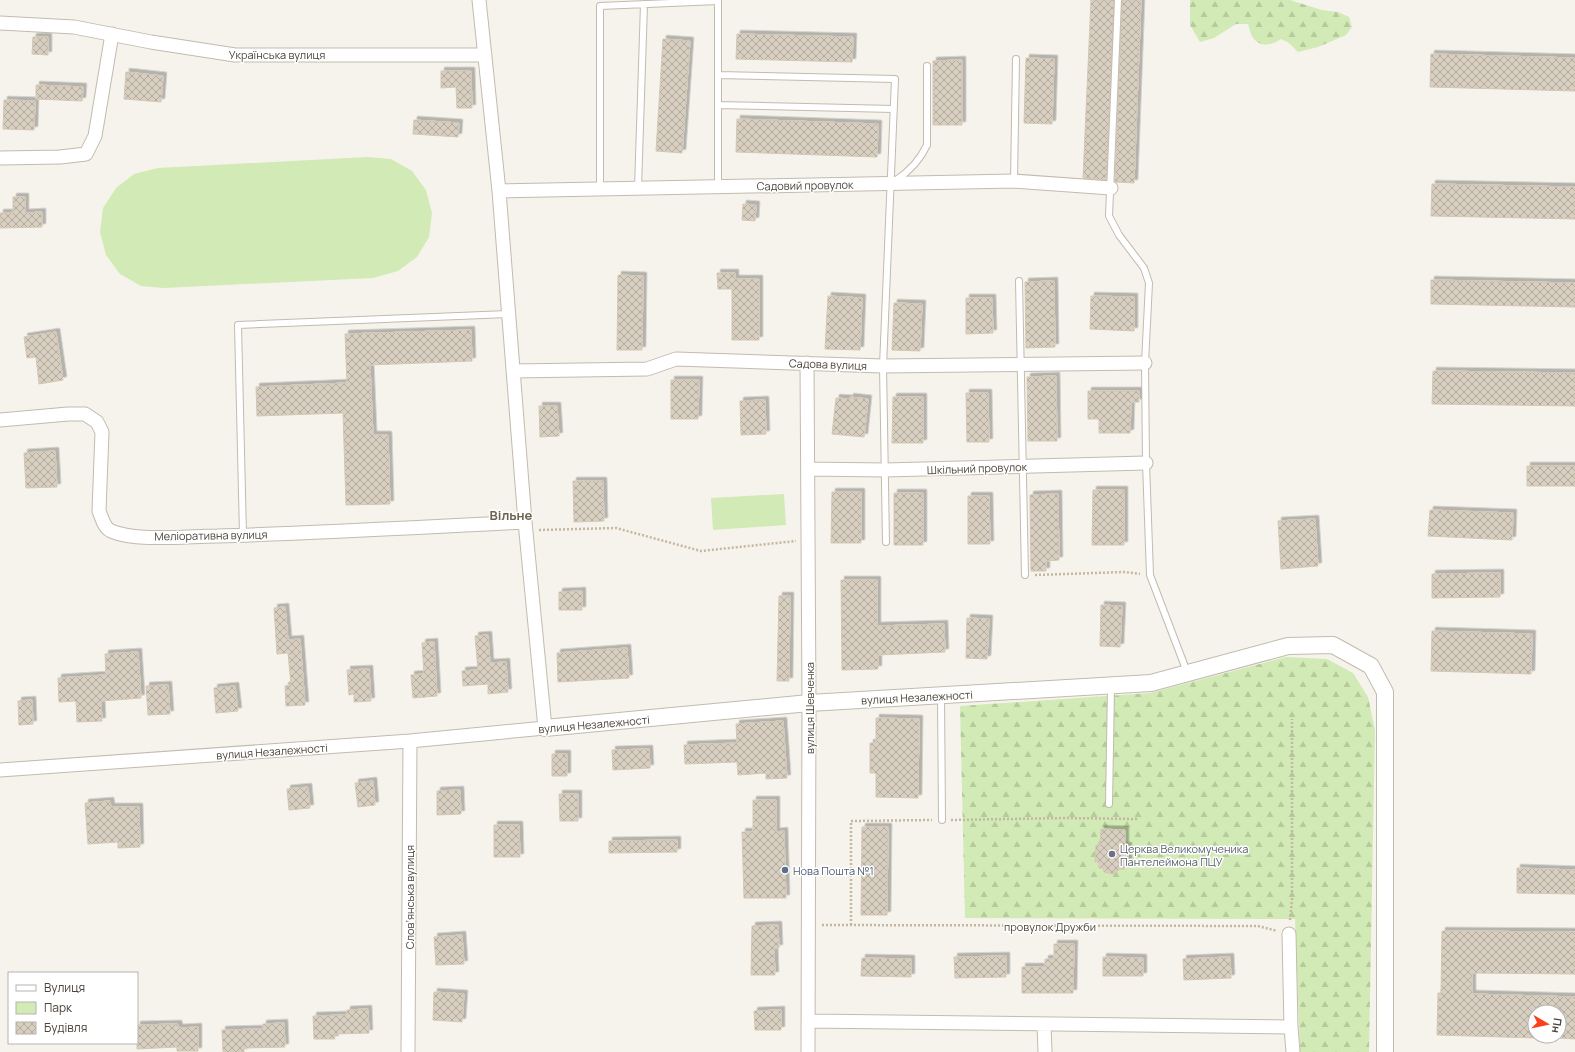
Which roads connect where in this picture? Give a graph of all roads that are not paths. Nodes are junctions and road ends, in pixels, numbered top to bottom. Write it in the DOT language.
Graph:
graph roads {
  1 [pos="479,0"];
  2 [pos="1118,0"];
  3 [pos="644,4"];
  4 [pos="0,23"];
  5 [pos="112,34"];
  6 [pos="485,54"];
  7 [pos="1016,59"];
  8 [pos="927,66"];
  9 [pos="718,75"];
  10 [pos="718,105"];
  11 [pos="894,109"];
  12 [pos="0,158"];
  13 [pos="1014,182"];
  14 [pos="892,184"];
  15 [pos="718,187"];
  16 [pos="638,188"];
  17 [pos="1111,188"];
  18 [pos="600,189"];
  19 [pos="499,191"];
  20 [pos="1019,281"];
  21 [pos="508,314"];
  22 [pos="807,363"];
  23 [pos="1145,363"];
  24 [pos="1021,364"];
  25 [pos="883,366"];
  26 [pos="513,371"];
  27 [pos="0,420"];
  28 [pos="1146,463"];
  29 [pos="1023,466"];
  30 [pos="808,469"];
  31 [pos="885,470"];
  32 [pos="525,526"];
  33 [pos="243,535"];
  34 [pos="886,542"];
  35 [pos="1026,575"];
  36 [pos="1188,674"];
  37 [pos="1111,685"];
  38 [pos="941,696"];
  39 [pos="809,703"];
  40 [pos="545,728"];
  41 [pos="410,741"];
  42 [pos="0,770"];
  43 [pos="1109,804"];
  44 [pos="942,820"];
  45 [pos="1289,934"];
  46 [pos="809,1021"];
  47 [pos="1044,1024"];
  48 [pos="1291,1027"];
  49 [pos="408,1052"];
  50 [pos="808,1052"];
  51 [pos="1044,1052"];
  52 [pos="1293,1052"];
  53 [pos="1385,1052"];
  1 -- 6 [label="street"];
  2 -- 17 [label="lane"];
  3 -- 9 [label="lane"];
  3 -- 16 [label="lane"];
  3 -- 18 [label="lane"];
  4 -- 5 [label="street, Українська вулиця"];
  5 -- 6 [label="street, Українська вулиця"];
  5 -- 12 [label="street"];
  6 -- 19 [label="street"];
  7 -- 13 [label="lane"];
  8 -- 14 [label="lane"];
  9 -- 10 [label="lane"];
  9 -- 11 [label="lane"];
  10 -- 11 [label="lane"];
  10 -- 15 [label="lane"];
  11 -- 14 [label="lane"];
  13 -- 14 [label="street, Садовий провулок"];
  13 -- 17 [label="street, Садовий провулок"];
  14 -- 15 [label="street, Садовий провулок"];
  14 -- 25 [label="lane"];
  15 -- 16 [label="street, Садовий провулок"];
  16 -- 18 [label="street, Садовий провулок"];
  17 -- 23 [label="lane"];
  18 -- 19 [label="street, Садовий провулок"];
  19 -- 21 [label="street"];
  20 -- 24 [label="lane"];
  21 -- 26 [label="street"];
  21 -- 33 [label="lane"];
  22 -- 25 [label="street, Садова вулиця"];
  22 -- 26 [label="street, Садова вулиця"];
  22 -- 30 [label="street, вулиця Шевченка"];
  23 -- 24 [label="street, Садова вулиця"];
  23 -- 28 [label="lane"];
  24 -- 25 [label="street, Садова вулиця"];
  24 -- 29 [label="lane"];
  25 -- 31 [label="lane"];
  26 -- 32 [label="street"];
  27 -- 33 [label="street, Меліоративна вулиця"];
  28 -- 29 [label="street, Шкільний провулок"];
  28 -- 36 [label="lane"];
  29 -- 31 [label="street, Шкільний провулок"];
  29 -- 35 [label="lane"];
  30 -- 31 [label="street, Шкільний провулок"];
  30 -- 39 [label="street, вулиця Шевченка"];
  31 -- 34 [label="lane"];
  32 -- 33 [label="street, Меліоративна вулиця"];
  32 -- 40 [label="street"];
  36 -- 37 [label="street, вулиця Незалежності"];
  36 -- 53 [label="street, вулиця Незалежності"];
  37 -- 38 [label="street, вулиця Незалежності"];
  37 -- 43 [label="lane"];
  38 -- 39 [label="street, вулиця Незалежності"];
  38 -- 44 [label="lane"];
  39 -- 40 [label="street, вулиця Незалежності"];
  39 -- 46 [label="street, вулиця Шевченка"];
  40 -- 41 [label="street, вулиця Незалежності"];
  41 -- 42 [label="street, вулиця Незалежності"];
  41 -- 49 [label="street, Словʼянська вулиця"];
  45 -- 48 [label="street"];
  46 -- 47 [label="street"];
  46 -- 50 [label="street, вулиця Шевченка"];
  47 -- 48 [label="street"];
  47 -- 51 [label="street"];
  48 -- 52 [label="street"];
}
